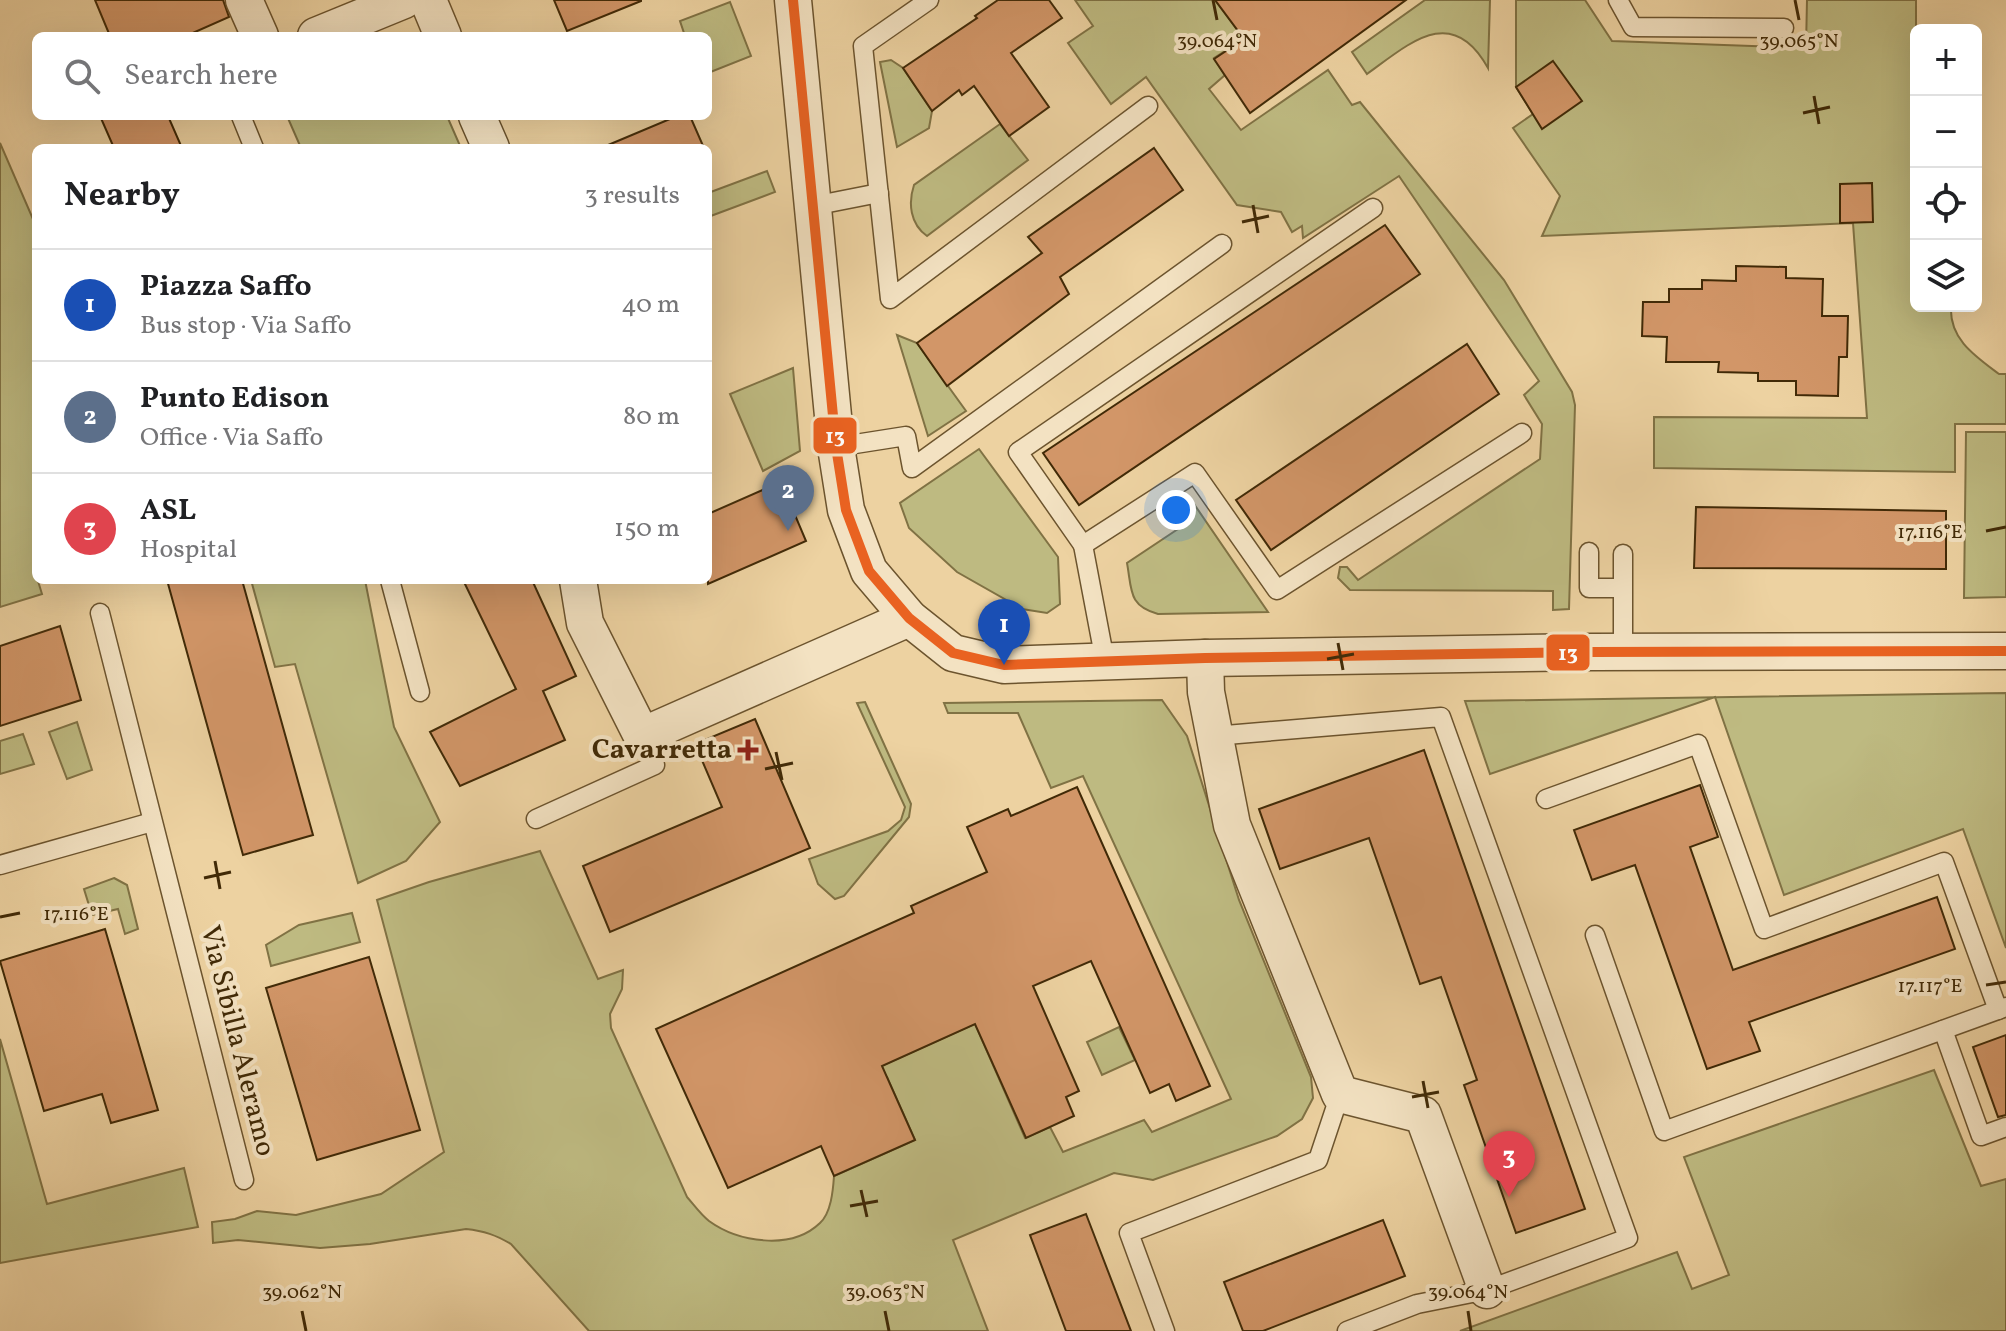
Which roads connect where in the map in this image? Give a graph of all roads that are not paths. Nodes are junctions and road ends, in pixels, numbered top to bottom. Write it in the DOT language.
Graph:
graph roads {
  1 [pos="244,0"];
  2 [pos="404,0"];
  3 [pos="428,0"];
  4 [pos="793,0"];
  5 [pos="929,0"];
  6 [pos="1618,0"];
  7 [pos="1784,28"];
  8 [pos="258,32"];
  9 [pos="326,32"];
  10 [pos="441,32"];
  11 [pos="1148,106"];
  12 [pos="243,120"];
  13 [pos="479,120"];
  14 [pos="252,144"];
  15 [pos="489,144"];
  16 [pos="879,193"];
  17 [pos="813,206"];
  18 [pos="1373,208"];
  19 [pos="1222,244"];
  20 [pos="1522,433"];
  21 [pos="836,447"];
  22 [pos="1083,545"];
  23 [pos="1589,552"];
  24 [pos="1623,554"];
  25 [pos="391,584"];
  26 [pos="579,584"];
  27 [pos="1622,588"];
  28 [pos="100,613"];
  29 [pos="909,618"];
  30 [pos="2006,651"];
  31 [pos="1623,652"];
  32 [pos="1205,658"];
  33 [pos="1105,661"];
  34 [pos="420,692"];
  35 [pos="642,736"];
  36 [pos="1214,736"];
  37 [pos="1546,799"];
  38 [pos="536,819"];
  39 [pos="152,822"];
  40 [pos="0,865"];
  41 [pos="1595,935"];
  42 [pos="2002,1008"];
  43 [pos="1943,1030"];
  44 [pos="1340,1094"];
  45 [pos="2006,1127"];
  46 [pos="244,1180"];
  47 [pos="1487,1290"];
  48 [pos="1165,1331"];
  49 [pos="1347,1331"];
  1 -- 8 [label="street"];
  2 -- 9 [label="street"];
  3 -- 10 [label="street"];
  4 -- 17 [label="street"];
  5 -- 16 [label="lane"];
  6 -- 7 [label="lane"];
  11 -- 16 [label="lane"];
  12 -- 14 [label="lane"];
  13 -- 15 [label="street"];
  16 -- 17 [label="lane"];
  17 -- 21 [label="street"];
  18 -- 22 [label="lane"];
  19 -- 21 [label="lane"];
  20 -- 22 [label="lane"];
  21 -- 29 [label="street"];
  22 -- 33 [label="lane"];
  23 -- 27 [label="lane"];
  24 -- 27 [label="lane"];
  25 -- 34 [label="lane"];
  26 -- 35 [label="street"];
  27 -- 31 [label="lane"];
  28 -- 39 [label="lane, Via Sibilla Aleramo"];
  29 -- 33 [label="street"];
  29 -- 35 [label="street"];
  30 -- 31 [label="street"];
  31 -- 32 [label="street"];
  32 -- 33 [label="street"];
  32 -- 36 [label="street"];
  35 -- 38 [label="lane"];
  36 -- 44 [label="street"];
  36 -- 47 [label="lane"];
  37 -- 42 [label="lane"];
  39 -- 40 [label="lane"];
  39 -- 46 [label="lane, Via Sibilla Aleramo"];
  41 -- 43 [label="lane"];
  42 -- 43 [label="lane"];
  43 -- 45 [label="lane"];
  44 -- 47 [label="street"];
  44 -- 48 [label="lane"];
  47 -- 49 [label="lane"];
}
